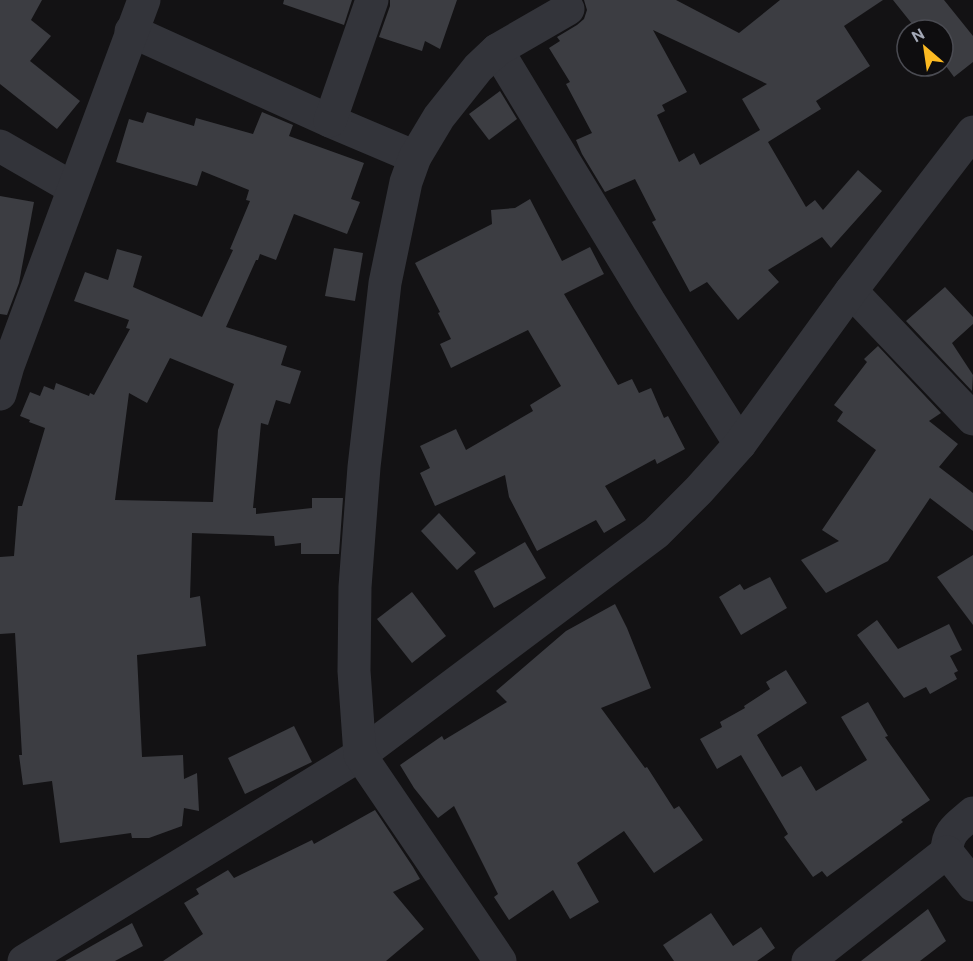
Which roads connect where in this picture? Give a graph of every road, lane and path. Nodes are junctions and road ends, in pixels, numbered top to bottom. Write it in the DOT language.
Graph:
graph roads {
  1 [pos="144,0"];
  2 [pos="372,0"];
  3 [pos="568,9"];
  4 [pos="131,32"];
  5 [pos="497,50"];
  6 [pos="330,121"];
  7 [pos="973,132"];
  8 [pos="0,146"];
  9 [pos="415,157"];
  10 [pos="73,188"];
  11 [pos="851,291"];
  12 [pos="0,394"];
  13 [pos="973,419"];
  14 [pos="740,444"];
  15 [pos="360,755"];
  16 [pos="973,813"];
  17 [pos="947,852"];
  18 [pos="973,885"];
  19 [pos="24,961"];
  20 [pos="500,961"];
  21 [pos="808,961"];
  1 -- 4 [label="street"];
  2 -- 6 [label="street"];
  3 -- 5 [label="street"];
  4 -- 6 [label="street"];
  4 -- 10 [label="street"];
  5 -- 9 [label="street"];
  5 -- 14 [label="street"];
  6 -- 9 [label="street"];
  7 -- 11 [label="street"];
  8 -- 10 [label="street"];
  9 -- 15 [label="street"];
  10 -- 12 [label="street"];
  11 -- 13 [label="street"];
  11 -- 14 [label="street"];
  14 -- 15 [label="street"];
  15 -- 19 [label="street"];
  15 -- 20 [label="street"];
  16 -- 17 [label="street"];
  17 -- 18 [label="street"];
  17 -- 21 [label="street"];
}
